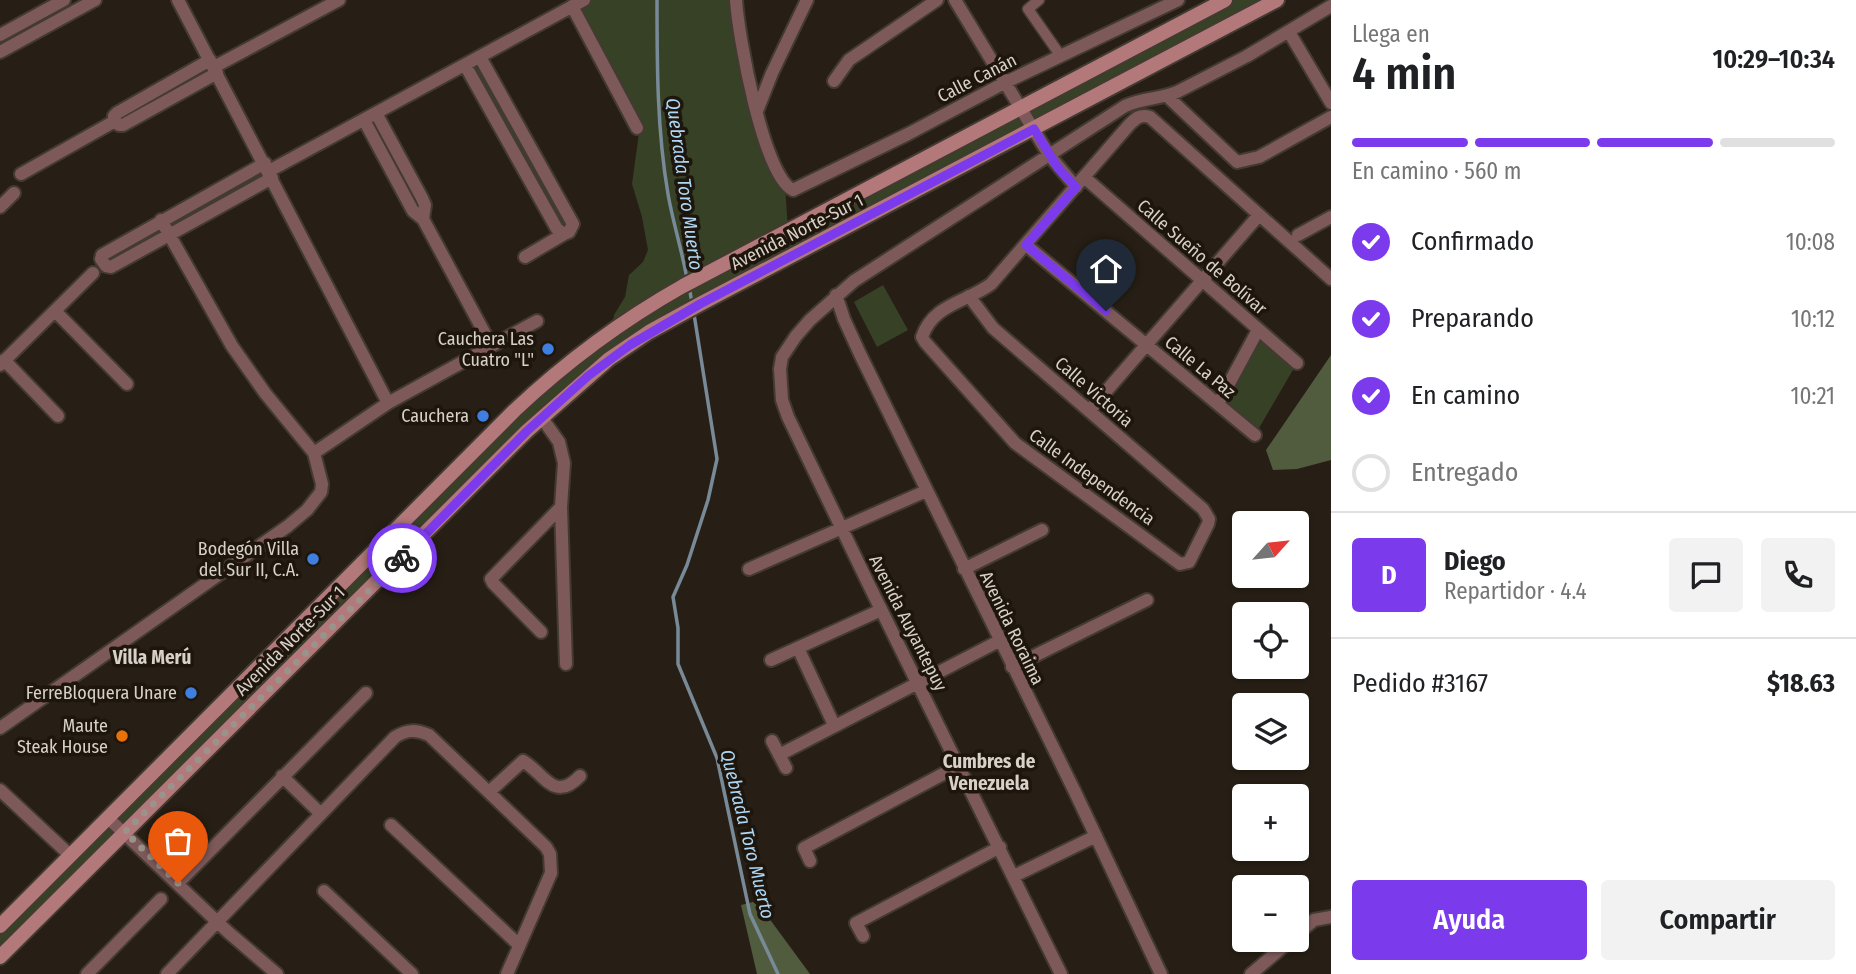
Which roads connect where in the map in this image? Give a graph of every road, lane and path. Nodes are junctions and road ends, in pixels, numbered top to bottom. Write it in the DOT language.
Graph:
graph roads {
  1 [pos="64,0"];
  2 [pos="95,0"];
  3 [pos="178,0"];
  4 [pos="339,0"];
  5 [pos="736,0"];
  6 [pos="807,0"];
  7 [pos="937,0"];
  8 [pos="955,0"];
  9 [pos="1039,0"];
  10 [pos="1178,0"];
  11 [pos="1225,0"];
  12 [pos="1277,0"];
  13 [pos="578,3"];
  14 [pos="1331,6"];
  15 [pos="19,25"];
  16 [pos="1289,32"];
  17 [pos="0,36"];
  18 [pos="26,38"];
  19 [pos="0,52"];
  20 [pos="1060,55"];
  21 [pos="480,57"];
  22 [pos="465,65"];
  23 [pos="213,67"];
  24 [pos="834,82"];
  25 [pos="1006,82"];
  26 [pos="1167,96"];
  27 [pos="1331,103"];
  28 [pos="1022,109"];
  29 [pos="757,111"];
  30 [pos="376,113"];
  31 [pos="1331,117"];
  32 [pos="364,120"];
  33 [pos="637,128"];
  34 [pos="1034,129"];
  35 [pos="525,138"];
  36 [pos="510,146"];
  37 [pos="1049,155"];
  38 [pos="269,171"];
  39 [pos="21,174"];
  40 [pos="1080,182"];
  41 [pos="14,193"];
  42 [pos="0,207"];
  43 [pos="1259,215"];
  44 [pos="1331,217"];
  45 [pos="423,219"];
  46 [pos="161,220"];
  47 [pos="564,234"];
  48 [pos="169,235"];
  49 [pos="1298,235"];
  50 [pos="1026,245"];
  51 [pos="525,257"];
  52 [pos="93,273"];
  53 [pos="1331,279"];
  54 [pos="1202,281"];
  55 [pos="836,295"];
  56 [pos="969,296"];
  57 [pos="55,311"];
  58 [pos="537,321"];
  59 [pos="1258,330"];
  60 [pos="491,345"];
  61 [pos="1146,345"];
  62 [pos="2,363"];
  63 [pos="1297,363"];
  64 [pos="127,384"];
  65 [pos="388,403"];
  66 [pos="1218,404"];
  67 [pos="1089,411"];
  68 [pos="58,416"];
  69 [pos="542,418"];
  70 [pos="1255,435"];
  71 [pos="314,453"];
  72 [pos="926,491"];
  73 [pos="561,507"];
  74 [pos="1203,509"];
  75 [pos="841,528"];
  76 [pos="1042,530"];
  77 [pos="749,569"];
  78 [pos="964,569"];
  79 [pos="1147,600"];
  80 [pos="881,610"];
  81 [pos="541,632"];
  82 [pos="999,641"];
  83 [pos="798,648"];
  84 [pos="771,660"];
  85 [pos="566,664"];
  86 [pos="1012,667"];
  87 [pos="918,682"];
  88 [pos="366,693"];
  89 [pos="834,726"];
  90 [pos="0,728"];
  91 [pos="772,741"];
  92 [pos="779,755"];
  93 [pos="960,765"];
  94 [pos="786,768"];
  95 [pos="579,775"];
  96 [pos="282,776"];
  97 [pos="0,790"];
  98 [pos="489,792"];
  99 [pos="321,814"];
  100 [pos="108,818"];
  101 [pos="391,825"];
  102 [pos="125,832"];
  103 [pos="1096,836"];
  104 [pos="1000,846"];
  105 [pos="71,856"];
  106 [pos="810,861"];
  107 [pos="1014,876"];
  108 [pos="178,883"];
  109 [pos="324,891"];
  110 [pos="161,899"];
  111 [pos="1331,917"];
  112 [pos="218,921"];
  113 [pos="1309,924"];
  114 [pos="0,926"];
  115 [pos="863,936"];
  116 [pos="519,945"];
  117 [pos="1277,952"];
  118 [pos="0,957"];
  119 [pos="87,974"];
  120 [pos="167,974"];
  121 [pos="277,974"];
  122 [pos="412,974"];
  123 [pos="507,974"];
  124 [pos="1061,974"];
  125 [pos="1161,974"];
  126 [pos="1251,974"];
  1 -- 15 [label="street"];
  2 -- 18 [label="street"];
  3 -- 23 [label="street"];
  4 -- 23 [label="street"];
  5 -- 29 [label="street"];
  6 -- 29 [label="street"];
  7 -- 24 [label="street"];
  8 -- 25 [label="street, Calle Sueño de Bolívar"];
  9 -- 20 [label="street"];
  10 -- 20 [label="street, Calle Canán"];
  11 -- 28 [label="main road, Avenida Norte-Sur 1"];
  12 -- 34 [label="main road, Avenida Norte-Sur 1"];
  13 -- 21 [label="street"];
  13 -- 33 [label="street"];
  14 -- 16 [label="street, Avenida Auyantepuy"];
  15 -- 17 [label="street"];
  15 -- 18 [label="street"];
  16 -- 26 [label="street, Avenida Auyantepuy"];
  16 -- 27 [label="street"];
  18 -- 19 [label="street"];
  20 -- 25 [label="street, Calle Canán"];
  21 -- 22 [label="street"];
  21 -- 35 [label="street"];
  22 -- 30 [label="street"];
  22 -- 36 [label="street"];
  23 -- 38 [label="street"];
  23 -- 39 [label="street"];
  25 -- 28 [label="street, Calle Sueño de Bolívar"];
  25 -- 29 [label="street, Calle Canán"];
  26 -- 31 [label="street"];
  26 -- 37 [label="street, Avenida Auyantepuy"];
  28 -- 34 [label="street, Calle Sueño de Bolívar"];
  28 -- 100 [label="main road, Avenida Norte-Sur 1"];
  30 -- 32 [label="street"];
  30 -- 45 [label="street"];
  32 -- 38 [label="street"];
  32 -- 45 [label="street"];
  34 -- 37 [label="street, Calle Sueño de Bolívar"];
  34 -- 69 [label="main road, Avenida Norte-Sur 1"];
  35 -- 36 [label="street"];
  35 -- 47 [label="street"];
  36 -- 47 [label="street"];
  37 -- 40 [label="street, Calle Sueño de Bolívar"];
  37 -- 55 [label="street, Avenida Auyantepuy"];
  38 -- 46 [label="street"];
  38 -- 48 [label="street"];
  38 -- 65 [label="street"];
  40 -- 43 [label="street"];
  40 -- 50 [label="street"];
  40 -- 54 [label="street, Calle Sueño de Bolívar"];
  41 -- 42 [label="street"];
  43 -- 53 [label="street"];
  43 -- 54 [label="street"];
  44 -- 49 [label="street"];
  45 -- 60 [label="street"];
  46 -- 48 [label="street"];
  46 -- 48 [label="street"];
  47 -- 51 [label="street"];
  48 -- 71 [label="street"];
  50 -- 56 [label="street"];
  50 -- 61 [label="street, Calle La Paz"];
  52 -- 57 [label="street"];
  54 -- 59 [label="street, Calle Sueño de Bolívar"];
  54 -- 61 [label="street"];
  55 -- 72 [label="street, Avenida Roraima"];
  55 -- 75 [label="street, Avenida Auyantepuy"];
  56 -- 67 [label="street, Calle Victoria"];
  56 -- 74 [label="street, Calle Independencia"];
  57 -- 62 [label="street"];
  57 -- 64 [label="street"];
  58 -- 60 [label="street"];
  59 -- 63 [label="street, Calle Sueño de Bolívar"];
  59 -- 66 [label="street"];
  60 -- 65 [label="street"];
  61 -- 66 [label="street, Calle La Paz"];
  61 -- 67 [label="street"];
  62 -- 68 [label="street"];
  65 -- 71 [label="street"];
  66 -- 70 [label="street, Calle La Paz"];
  67 -- 74 [label="street, Calle Victoria"];
  69 -- 73 [label="street"];
  69 -- 102 [label="main road, Avenida Norte-Sur 1"];
  71 -- 90 [label="street"];
  72 -- 75 [label="street"];
  72 -- 78 [label="street, Avenida Roraima"];
  73 -- 81 [label="street"];
  73 -- 85 [label="street"];
  75 -- 77 [label="street"];
  75 -- 80 [label="street, Avenida Auyantepuy"];
  76 -- 78 [label="street"];
  78 -- 82 [label="street, Avenida Roraima"];
  79 -- 86 [label="street"];
  80 -- 83 [label="street"];
  80 -- 87 [label="street, Avenida Auyantepuy"];
  82 -- 86 [label="street, Avenida Roraima"];
  82 -- 87 [label="street"];
  83 -- 84 [label="street"];
  83 -- 89 [label="street"];
  86 -- 103 [label="street, Avenida Roraima"];
  87 -- 89 [label="street"];
  87 -- 93 [label="street, Avenida Auyantepuy"];
  88 -- 96 [label="street"];
  89 -- 92 [label="street"];
  91 -- 92 [label="street"];
  92 -- 94 [label="street"];
  93 -- 104 [label="street, Avenida Auyantepuy"];
  93 -- 106 [label="street"];
  95 -- 98 [label="street"];
  96 -- 99 [label="street"];
  96 -- 108 [label="street"];
  97 -- 105 [label="street"];
  98 -- 99 [label="street"];
  98 -- 116 [label="street"];
  99 -- 112 [label="street"];
  100 -- 102 [label="street"];
  100 -- 105 [label="main road, Avenida Norte-Sur 1"];
  101 -- 116 [label="street"];
  102 -- 108 [label="street"];
  102 -- 118 [label="main road, Avenida Norte-Sur 1"];
  103 -- 107 [label="street"];
  103 -- 125 [label="street, Avenida Roraima"];
  104 -- 107 [label="street, Avenida Auyantepuy"];
  104 -- 115 [label="street"];
  105 -- 114 [label="main road, Avenida Norte-Sur 1"];
  107 -- 124 [label="street, Avenida Auyantepuy"];
  108 -- 112 [label="street"];
  109 -- 122 [label="street"];
  110 -- 119 [label="street"];
  111 -- 113 [label="street"];
  112 -- 120 [label="street"];
  112 -- 121 [label="street"];
  116 -- 123 [label="street"];
  117 -- 126 [label="street"];
}
